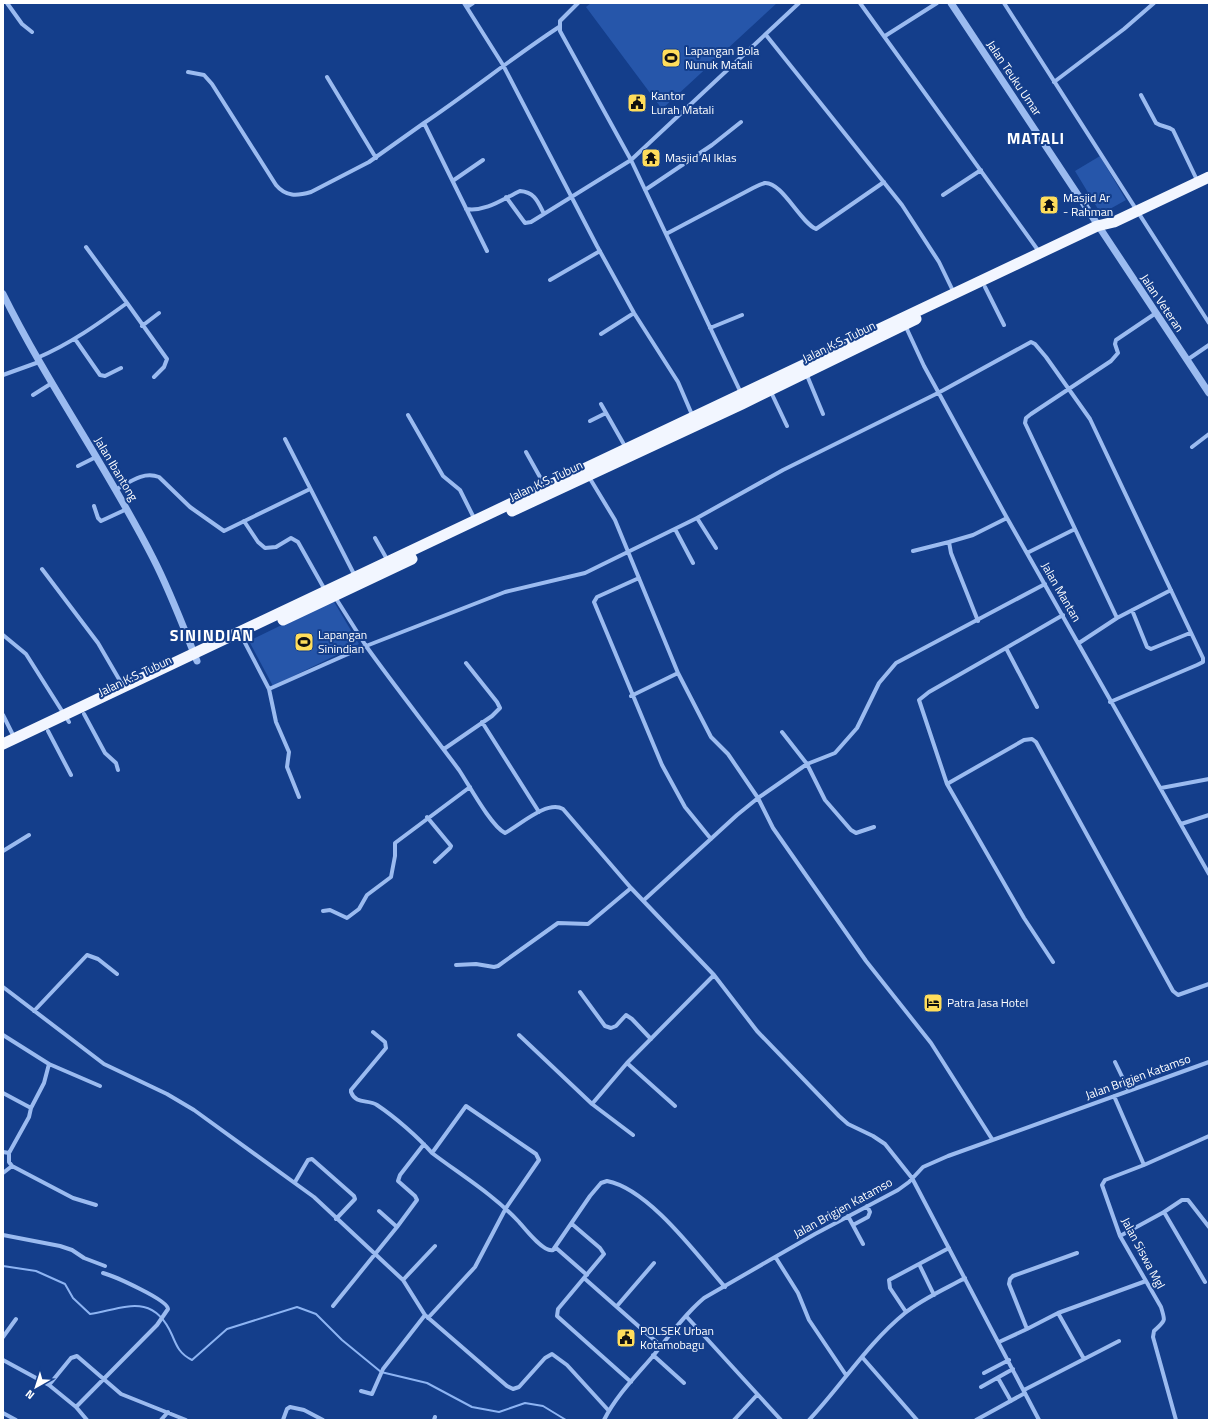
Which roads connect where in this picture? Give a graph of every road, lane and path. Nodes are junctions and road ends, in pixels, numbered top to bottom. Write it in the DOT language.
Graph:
graph roads {
  1 [pos="7,3"];
  2 [pos="464,3"];
  3 [pos="473,3"];
  4 [pos="578,3"];
  5 [pos="799,3"];
  6 [pos="860,3"];
  7 [pos="937,3"];
  8 [pos="950,3"];
  9 [pos="1004,3"];
  10 [pos="1154,3"];
  11 [pos="467,7"];
  12 [pos="559,27"];
  13 [pos="32,32"];
  14 [pos="766,35"];
  15 [pos="884,36"];
  16 [pos="503,65"];
  17 [pos="188,72"];
  18 [pos="326,77"];
  19 [pos="1054,82"];
  20 [pos="1141,95"];
  21 [pos="741,122"];
  22 [pos="424,124"];
  23 [pos="376,158"];
  24 [pos="483,160"];
  25 [pos="631,160"];
  26 [pos="981,170"];
  27 [pos="1209,177"];
  28 [pos="454,180"];
  29 [pos="884,182"];
  30 [pos="1198,183"];
  31 [pos="645,190"];
  32 [pos="943,195"];
  33 [pos="572,197"];
  34 [pos="506,198"];
  35 [pos="466,209"];
  36 [pos="1136,212"];
  37 [pos="544,214"];
  38 [pos="1099,229"];
  39 [pos="666,234"];
  40 [pos="86,247"];
  41 [pos="487,251"];
  42 [pos="600,251"];
  43 [pos="1040,253"];
  44 [pos="550,280"];
  45 [pos="985,287"];
  46 [pos="954,293"];
  47 [pos="3,294"];
  48 [pos="127,303"];
  49 [pos="634,313"];
  50 [pos="1156,313"];
  51 [pos="159,314"];
  52 [pos="742,315"];
  53 [pos="903,321"];
  54 [pos="1209,323"];
  55 [pos="142,326"];
  56 [pos="1004,326"];
  57 [pos="710,328"];
  58 [pos="601,334"];
  59 [pos="75,339"];
  60 [pos="1209,345"];
  61 [pos="38,360"];
  62 [pos="1187,360"];
  63 [pos="120,368"];
  64 [pos="806,372"];
  65 [pos="3,375"];
  66 [pos="154,377"];
  67 [pos="52,383"];
  68 [pos="1070,389"];
  69 [pos="770,390"];
  70 [pos="938,393"];
  71 [pos="1209,393"];
  72 [pos="741,394"];
  73 [pos="33,396"];
  74 [pos="601,404"];
  75 [pos="606,413"];
  76 [pos="823,414"];
  77 [pos="408,415"];
  78 [pos="693,417"];
  79 [pos="590,421"];
  80 [pos="786,426"];
  81 [pos="1209,434"];
  82 [pos="285,439"];
  83 [pos="1192,447"];
  84 [pos="626,448"];
  85 [pos="526,452"];
  86 [pos="96,457"];
  87 [pos="78,466"];
  88 [pos="586,472"];
  89 [pos="545,487"];
  90 [pos="310,489"];
  91 [pos="115,490"];
  92 [pos="94,506"];
  93 [pos="127,509"];
  94 [pos="697,518"];
  95 [pos="1007,518"];
  96 [pos="244,521"];
  97 [pos="475,521"];
  98 [pos="1075,529"];
  99 [pos="675,530"];
  100 [pos="375,538"];
  101 [pos="949,542"];
  102 [pos="716,548"];
  103 [pos="912,551"];
  104 [pos="629,552"];
  105 [pos="1027,553"];
  106 [pos="388,562"];
  107 [pos="693,563"];
  108 [pos="42,569"];
  109 [pos="356,577"];
  110 [pos="639,578"];
  111 [pos="1045,584"];
  112 [pos="1171,590"];
  113 [pos="331,592"];
  114 [pos="1132,610"];
  115 [pos="1063,615"];
  116 [pos="1117,618"];
  117 [pos="978,621"];
  118 [pos="1190,633"];
  119 [pos="3,635"];
  120 [pos="243,639"];
  121 [pos="1079,643"];
  122 [pos="366,646"];
  123 [pos="1006,648"];
  124 [pos="196,658"];
  125 [pos="466,663"];
  126 [pos="678,673"];
  127 [pos="124,688"];
  128 [pos="269,689"];
  129 [pos="631,696"];
  130 [pos="1110,702"];
  131 [pos="96,705"];
  132 [pos="1037,707"];
  133 [pos="83,713"];
  134 [pos="3,715"];
  135 [pos="67,719"];
  136 [pos="482,722"];
  137 [pos="48,731"];
  138 [pos="782,732"];
  139 [pos="15,739"];
  140 [pos="3,744"];
  141 [pos="444,749"];
  142 [pos="3,752"];
  143 [pos="807,764"];
  144 [pos="118,770"];
  145 [pos="71,775"];
  146 [pos="1209,779"];
  147 [pos="947,784"];
  148 [pos="470,787"];
  149 [pos="1161,788"];
  150 [pos="299,797"];
  151 [pos="758,798"];
  152 [pos="539,812"];
  153 [pos="1209,815"];
  154 [pos="427,818"];
  155 [pos="1181,824"];
  156 [pos="874,827"];
  157 [pos="29,835"];
  158 [pos="711,839"];
  159 [pos="3,851"];
  160 [pos="435,862"];
  161 [pos="1209,874"];
  162 [pos="631,888"];
  163 [pos="644,900"];
  164 [pos="324,911"];
  165 [pos="1053,962"];
  166 [pos="456,965"];
  167 [pos="117,974"];
  168 [pos="714,975"];
  169 [pos="1209,984"];
  170 [pos="3,987"];
  171 [pos="580,992"];
  172 [pos="34,1011"];
  173 [pos="373,1032"];
  174 [pos="3,1035"];
  175 [pos="519,1036"];
  176 [pos="651,1039"];
  177 [pos="1115,1062"];
  178 [pos="1209,1062"];
  179 [pos="627,1063"];
  180 [pos="49,1064"];
  181 [pos="100,1086"];
  182 [pos="1129,1091"];
  183 [pos="3,1093"];
  184 [pos="1114,1096"];
  185 [pos="592,1104"];
  186 [pos="675,1106"];
  187 [pos="31,1108"];
  188 [pos="633,1135"];
  189 [pos="1209,1136"];
  190 [pos="992,1139"];
  191 [pos="424,1144"];
  192 [pos="3,1152"];
  193 [pos="9,1153"];
  194 [pos="432,1153"];
  195 [pos="1144,1165"];
  196 [pos="12,1166"];
  197 [pos="3,1173"];
  198 [pos="912,1178"];
  199 [pos="294,1182"];
  200 [pos="96,1205"];
  201 [pos="867,1206"];
  202 [pos="506,1208"];
  203 [pos="379,1211"];
  204 [pos="1164,1212"];
  205 [pos="848,1216"];
  206 [pos="336,1218"];
  207 [pos="572,1224"];
  208 [pos="853,1225"];
  209 [pos="397,1227"];
  210 [pos="1209,1227"];
  211 [pos="3,1235"];
  212 [pos="1120,1236"];
  213 [pos="864,1244"];
  214 [pos="434,1246"];
  215 [pos="555,1247"];
  216 [pos="949,1248"];
  217 [pos="1077,1253"];
  218 [pos="375,1255"];
  219 [pos="776,1258"];
  220 [pos="654,1263"];
  221 [pos="919,1264"];
  222 [pos="105,1266"];
  223 [pos="103,1273"];
  224 [pos="586,1277"];
  225 [pos="965,1278"];
  226 [pos="402,1280"];
  227 [pos="1146,1281"];
  228 [pos="1204,1282"];
  229 [pos="725,1287"];
  230 [pos="934,1295"];
  231 [pos="332,1306"];
  232 [pos="617,1306"];
  233 [pos="906,1312"];
  234 [pos="1058,1313"];
  235 [pos="686,1316"];
  236 [pos="427,1317"];
  237 [pos="16,1319"];
  238 [pos="1027,1329"];
  239 [pos="3,1337"];
  240 [pos="1119,1341"];
  241 [pos="999,1342"];
  242 [pos="661,1346"];
  243 [pos="653,1355"];
  244 [pos="862,1358"];
  245 [pos="1084,1359"];
  246 [pos="3,1360"];
  247 [pos="1009,1360"];
  248 [pos="1013,1369"];
  249 [pos="984,1373"];
  250 [pos="846,1375"];
  251 [pos="998,1378"];
  252 [pos="105,1379"];
  253 [pos="630,1382"];
  254 [pos="684,1383"];
  255 [pos="49,1385"];
  256 [pos="981,1387"];
  257 [pos="361,1391"];
  258 [pos="1024,1391"];
  259 [pos="757,1395"];
  260 [pos="1011,1401"];
  261 [pos="76,1407"];
  262 [pos="609,1410"];
  263 [pos="168,1412"];
  264 [pos="4,1413"];
  265 [pos="3,1419"];
  266 [pos="16,1420"];
  267 [pos="87,1420"];
  268 [pos="161,1420"];
  269 [pos="186,1420"];
  270 [pos="283,1420"];
  271 [pos="323,1420"];
  272 [pos="604,1420"];
  273 [pos="734,1420"];
  274 [pos="780,1420"];
  275 [pos="809,1420"];
  276 [pos="917,1420"];
  277 [pos="976,1420"];
  278 [pos="1039,1420"];
  279 [pos="1176,1420"];
  1 -- 13 [label="street"];
  2 -- 11 [label="street"];
  3 -- 11 [label="street"];
  4 -- 12 [label="street"];
  5 -- 14 [label="street"];
  6 -- 15 [label="street"];
  7 -- 15 [label="street"];
  8 -- 38 [label="street, Jalan Teuku Umar"];
  9 -- 19 [label="street"];
  10 -- 19 [label="street"];
  11 -- 16 [label="street"];
  12 -- 16 [label="street"];
  12 -- 25 [label="street"];
  14 -- 25 [label="street"];
  14 -- 29 [label="street"];
  15 -- 26 [label="street"];
  16 -- 22 [label="street"];
  16 -- 33 [label="street"];
  17 -- 23 [label="street"];
  18 -- 23 [label="street"];
  19 -- 36 [label="street"];
  20 -- 30 [label="street"];
  21 -- 31 [label="street"];
  22 -- 23 [label="street"];
  22 -- 28 [label="street"];
  24 -- 28 [label="street"];
  25 -- 31 [label="street"];
  25 -- 33 [label="street"];
  26 -- 32 [label="street"];
  26 -- 43 [label="street"];
  27 -- 30 [label="highway"];
  28 -- 35 [label="street"];
  29 -- 39 [label="street"];
  29 -- 46 [label="street"];
  30 -- 36 [label="highway"];
  31 -- 39 [label="street"];
  33 -- 37 [label="street"];
  33 -- 42 [label="street"];
  34 -- 35 [label="street"];
  34 -- 37 [label="street"];
  34 -- 37 [label="street"];
  35 -- 41 [label="street"];
  36 -- 38 [label="highway"];
  36 -- 54 [label="street"];
  38 -- 43 [label="highway, Jalan K.S. Tubun"];
  38 -- 45 [label="highway, Jalan K.S. Tubun"];
  38 -- 50 [label="street, Jalan Veteran"];
  39 -- 57 [label="street"];
  40 -- 48 [label="street"];
  42 -- 44 [label="street"];
  42 -- 49 [label="street"];
  43 -- 46 [label="highway, Jalan K.S. Tubun"];
  45 -- 53 [label="highway, Jalan K.S. Tubun"];
  45 -- 56 [label="street"];
  46 -- 53 [label="highway, Jalan K.S. Tubun"];
  47 -- 61 [label="street, Jalan Ibantong"];
  48 -- 55 [label="street"];
  48 -- 59 [label="street"];
  49 -- 58 [label="street"];
  49 -- 78 [label="street"];
  50 -- 62 [label="street, Jalan Veteran"];
  50 -- 68 [label="street"];
  51 -- 55 [label="street"];
  52 -- 57 [label="street"];
  53 -- 64 [label="highway, Jalan K.S. Tubun"];
  53 -- 70 [label="street, Jalan Mantan"];
  53 -- 72 [label="highway, Jalan K.S. Tubun"];
  55 -- 66 [label="street"];
  57 -- 72 [label="street"];
  59 -- 61 [label="street"];
  59 -- 63 [label="street"];
  60 -- 62 [label="street"];
  61 -- 65 [label="street"];
  61 -- 67 [label="street, Jalan Ibantong"];
  62 -- 71 [label="street, Jalan Veteran"];
  64 -- 69 [label="highway, Jalan K.S. Tubun"];
  64 -- 76 [label="street"];
  67 -- 73 [label="street"];
  67 -- 86 [label="street, Jalan Ibantong"];
  68 -- 70 [label="street"];
  68 -- 98 [label="street"];
  68 -- 112 [label="street"];
  69 -- 80 [label="street"];
  69 -- 88 [label="highway, Jalan K.S. Tubun"];
  70 -- 94 [label="street"];
  70 -- 95 [label="street, Jalan Mantan"];
  72 -- 78 [label="highway, Jalan K.S. Tubun"];
  74 -- 75 [label="street"];
  75 -- 79 [label="street"];
  75 -- 84 [label="street"];
  77 -- 97 [label="street"];
  78 -- 84 [label="highway, Jalan K.S. Tubun"];
  81 -- 83 [label="street"];
  82 -- 90 [label="street"];
  84 -- 88 [label="highway, Jalan K.S. Tubun"];
  85 -- 89 [label="street"];
  86 -- 87 [label="street"];
  86 -- 91 [label="street, Jalan Ibantong"];
  88 -- 89 [label="highway, Jalan K.S. Tubun"];
  88 -- 104 [label="street"];
  88 -- 113 [label="highway, Jalan K.S. Tubun"];
  89 -- 97 [label="highway, Jalan K.S. Tubun"];
  90 -- 96 [label="street"];
  90 -- 109 [label="street"];
  91 -- 93 [label="street, Jalan Ibantong"];
  91 -- 96 [label="street"];
  92 -- 93 [label="street"];
  93 -- 124 [label="street, Jalan Ibantong"];
  94 -- 99 [label="street"];
  94 -- 102 [label="street"];
  95 -- 101 [label="street"];
  95 -- 105 [label="street, Jalan Mantan"];
  96 -- 113 [label="street"];
  97 -- 106 [label="highway, Jalan K.S. Tubun"];
  98 -- 105 [label="street"];
  98 -- 116 [label="street"];
  99 -- 104 [label="street"];
  99 -- 107 [label="street"];
  100 -- 106 [label="street"];
  101 -- 103 [label="street"];
  101 -- 117 [label="street"];
  104 -- 110 [label="street"];
  104 -- 122 [label="street"];
  105 -- 111 [label="street, Jalan Mantan"];
  106 -- 109 [label="highway, Jalan K.S. Tubun"];
  108 -- 127 [label="street"];
  109 -- 113 [label="highway, Jalan K.S. Tubun"];
  110 -- 126 [label="street"];
  110 -- 129 [label="street"];
  111 -- 115 [label="street, Jalan Mantan"];
  111 -- 117 [label="street"];
  112 -- 114 [label="street"];
  112 -- 118 [label="street"];
  113 -- 120 [label="highway, Jalan K.S. Tubun"];
  113 -- 122 [label="street"];
  113 -- 124 [label="highway, Jalan K.S. Tubun"];
  114 -- 116 [label="street"];
  114 -- 118 [label="street"];
  115 -- 121 [label="street, Jalan Mantan"];
  115 -- 123 [label="street"];
  116 -- 121 [label="street"];
  117 -- 143 [label="street"];
  118 -- 130 [label="street"];
  119 -- 135 [label="street"];
  120 -- 124 [label="highway, Jalan K.S. Tubun"];
  120 -- 128 [label="street"];
  121 -- 130 [label="street, Jalan Mantan"];
  122 -- 128 [label="street"];
  122 -- 141 [label="street"];
  123 -- 132 [label="street"];
  123 -- 147 [label="street"];
  124 -- 127 [label="highway, Jalan K.S. Tubun"];
  124 -- 131 [label="highway, Jalan K.S. Tubun"];
  125 -- 136 [label="street"];
  126 -- 129 [label="street"];
  126 -- 151 [label="street"];
  127 -- 131 [label="highway, Jalan K.S. Tubun"];
  128 -- 150 [label="street"];
  129 -- 158 [label="street"];
  130 -- 149 [label="street, Jalan Mantan"];
  131 -- 133 [label="highway, Jalan K.S. Tubun"];
  133 -- 135 [label="highway, Jalan K.S. Tubun"];
  133 -- 144 [label="street"];
  134 -- 139 [label="street"];
  135 -- 137 [label="highway, Jalan K.S. Tubun"];
  135 -- 139 [label="highway, Jalan K.S. Tubun"];
  136 -- 141 [label="street"];
  136 -- 152 [label="street"];
  137 -- 142 [label="highway, Jalan K.S. Tubun"];
  137 -- 145 [label="street"];
  138 -- 143 [label="street"];
  139 -- 140 [label="highway, Jalan K.S. Tubun"];
  141 -- 148 [label="street"];
  143 -- 151 [label="street"];
  143 -- 156 [label="street"];
  146 -- 149 [label="street"];
  147 -- 165 [label="street"];
  147 -- 169 [label="street"];
  148 -- 152 [label="street"];
  148 -- 154 [label="street"];
  149 -- 155 [label="street, Jalan Mantan"];
  151 -- 158 [label="street"];
  151 -- 190 [label="street"];
  152 -- 162 [label="street"];
  153 -- 155 [label="street"];
  154 -- 160 [label="street"];
  154 -- 164 [label="street"];
  155 -- 161 [label="street, Jalan Mantan"];
  157 -- 159 [label="street"];
  158 -- 163 [label="street"];
  162 -- 163 [label="street"];
  162 -- 166 [label="street"];
  163 -- 168 [label="street"];
  167 -- 172 [label="street"];
  168 -- 176 [label="street"];
  168 -- 198 [label="street"];
  170 -- 172 [label="street"];
  171 -- 176 [label="street"];
  172 -- 199 [label="street"];
  173 -- 191 [label="street"];
  174 -- 180 [label="street"];
  175 -- 185 [label="street"];
  176 -- 179 [label="street"];
  177 -- 182 [label="street"];
  178 -- 182 [label="street, Jalan Brigjen Katamso"];
  179 -- 185 [label="street"];
  179 -- 186 [label="street"];
  180 -- 181 [label="street"];
  180 -- 187 [label="street"];
  182 -- 184 [label="street, Jalan Brigjen Katamso"];
  183 -- 187 [label="street"];
  184 -- 190 [label="street, Jalan Brigjen Katamso"];
  184 -- 195 [label="street"];
  185 -- 188 [label="street"];
  187 -- 193 [label="street"];
  189 -- 195 [label="street"];
  190 -- 198 [label="street, Jalan Brigjen Katamso"];
  191 -- 194 [label="street"];
  191 -- 209 [label="street"];
  192 -- 193 [label="street"];
  193 -- 196 [label="street"];
  194 -- 202 [label="street"];
  194 -- 202 [label="street"];
  195 -- 212 [label="street, Jalan Siswa Mgl"];
  196 -- 197 [label="street"];
  196 -- 200 [label="street"];
  198 -- 201 [label="street, Jalan Brigjen Katamso"];
  198 -- 216 [label="street"];
  199 -- 206 [label="street"];
  199 -- 206 [label="street"];
  201 -- 205 [label="street, Jalan Brigjen Katamso"];
  201 -- 208 [label="street"];
  202 -- 215 [label="street"];
  202 -- 236 [label="street"];
  203 -- 209 [label="street"];
  204 -- 210 [label="street"];
  204 -- 212 [label="street"];
  204 -- 228 [label="street"];
  205 -- 208 [label="street"];
  205 -- 219 [label="street, Jalan Brigjen Katamso"];
  206 -- 218 [label="street"];
  207 -- 215 [label="street"];
  207 -- 224 [label="street"];
  207 -- 229 [label="street"];
  208 -- 213 [label="street"];
  209 -- 218 [label="street"];
  211 -- 222 [label="street"];
  212 -- 227 [label="street, Jalan Siswa Mgl"];
  214 -- 226 [label="street"];
  215 -- 224 [label="street"];
  216 -- 221 [label="street"];
  216 -- 225 [label="street"];
  217 -- 238 [label="street"];
  218 -- 226 [label="street"];
  218 -- 231 [label="street"];
  219 -- 229 [label="street, Jalan Brigjen Katamso"];
  219 -- 250 [label="street"];
  220 -- 232 [label="street"];
  221 -- 230 [label="street"];
  221 -- 233 [label="street"];
  223 -- 252 [label="street"];
  224 -- 232 [label="street"];
  224 -- 253 [label="street"];
  225 -- 230 [label="street"];
  225 -- 241 [label="street"];
  226 -- 236 [label="street"];
  227 -- 234 [label="street"];
  227 -- 279 [label="street, Jalan Siswa Mgl"];
  229 -- 235 [label="street, Jalan Brigjen Katamso"];
  230 -- 233 [label="street"];
  232 -- 242 [label="street"];
  233 -- 244 [label="street"];
  234 -- 238 [label="street"];
  234 -- 245 [label="street"];
  235 -- 242 [label="street, Jalan Brigjen Katamso"];
  235 -- 259 [label="street"];
  236 -- 257 [label="street"];
  236 -- 262 [label="street"];
  237 -- 239 [label="street"];
  238 -- 241 [label="street"];
  240 -- 245 [label="street"];
  241 -- 247 [label="street"];
  242 -- 243 [label="street, Jalan Brigjen Katamso"];
  243 -- 253 [label="street, Jalan Brigjen Katamso"];
  243 -- 254 [label="street"];
  244 -- 250 [label="street"];
  244 -- 276 [label="street"];
  245 -- 258 [label="street"];
  246 -- 255 [label="street"];
  247 -- 248 [label="street"];
  247 -- 249 [label="street"];
  248 -- 251 [label="street"];
  248 -- 258 [label="street"];
  250 -- 275 [label="street"];
  251 -- 256 [label="street"];
  251 -- 260 [label="street"];
  252 -- 255 [label="street"];
  252 -- 261 [label="street"];
  252 -- 263 [label="street"];
  253 -- 262 [label="street, Jalan Brigjen Katamso"];
  255 -- 261 [label="street"];
  258 -- 260 [label="street"];
  258 -- 278 [label="street"];
  259 -- 273 [label="street"];
  259 -- 274 [label="street"];
  260 -- 277 [label="street"];
  261 -- 267 [label="street"];
  262 -- 272 [label="street, Jalan Brigjen Katamso"];
  263 -- 268 [label="street"];
  263 -- 269 [label="street"];
  264 -- 265 [label="street"];
  264 -- 266 [label="street"];
  270 -- 271 [label="street"];
}
